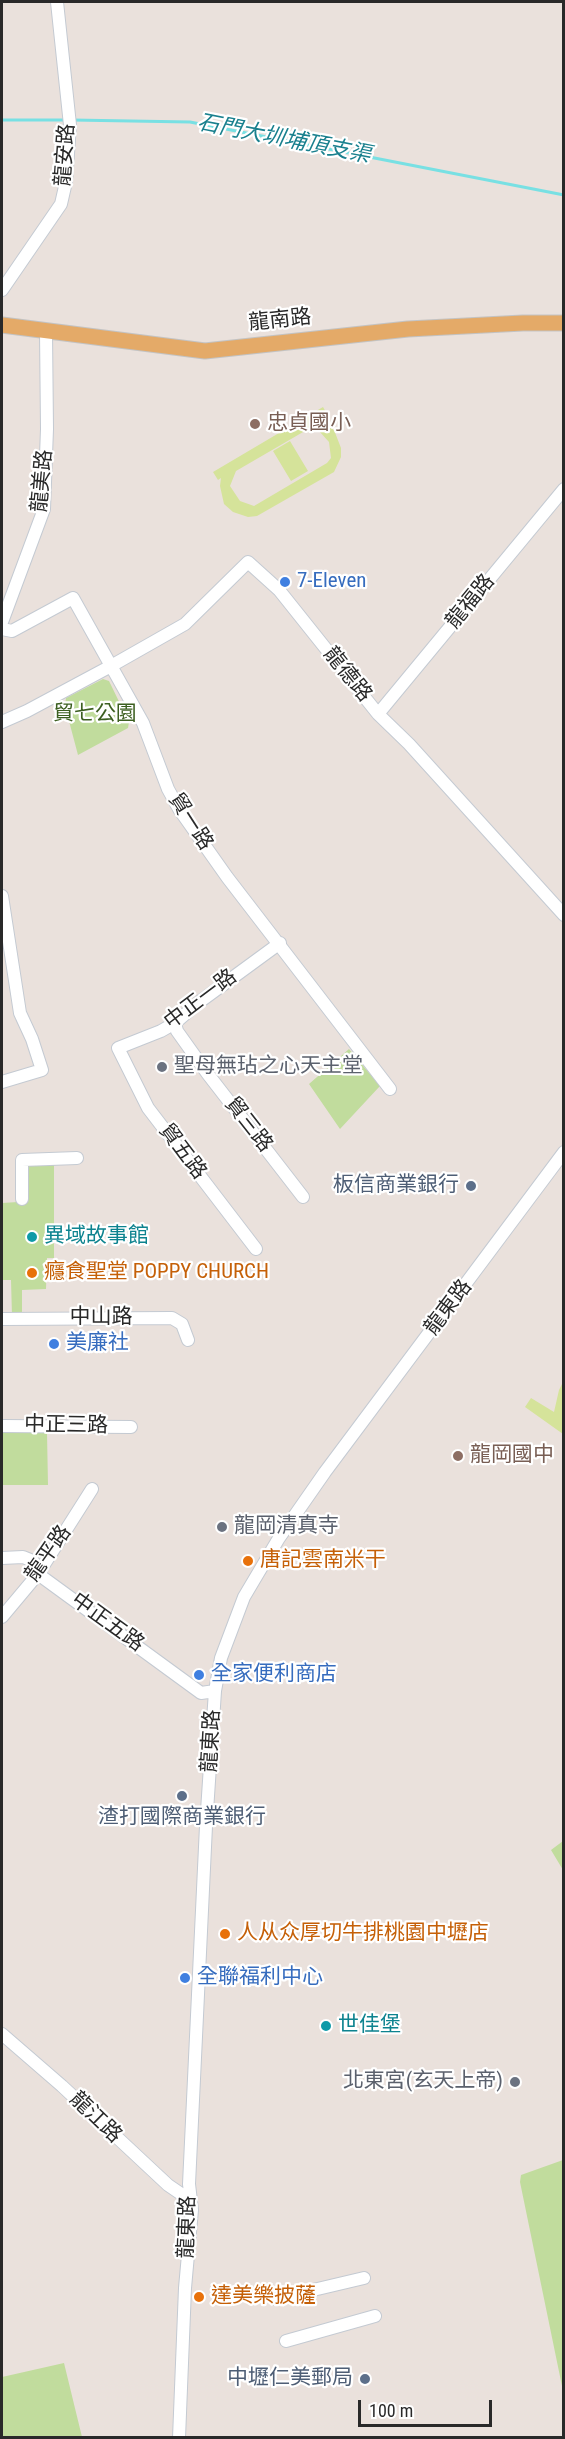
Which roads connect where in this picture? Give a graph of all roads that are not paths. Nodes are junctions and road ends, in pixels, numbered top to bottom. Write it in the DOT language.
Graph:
graph roads {
  1 [pos="57,2"];
  2 [pos="2,290"];
  3 [pos="564,323"];
  4 [pos="2,326"];
  5 [pos="46,332"];
  6 [pos="564,489"];
  7 [pos="2,622"];
  8 [pos="2,629"];
  9 [pos="111,666"];
  10 [pos="378,714"];
  11 [pos="2,722"];
  12 [pos="2,896"];
  13 [pos="564,915"];
  14 [pos="280,943"];
  15 [pos="175,1023"];
  16 [pos="118,1048"];
  17 [pos="2,1082"];
  18 [pos="390,1089"];
  19 [pos="564,1152"];
  20 [pos="77,1158"];
  21 [pos="303,1197"];
  22 [pos="22,1199"];
  23 [pos="256,1249"];
  24 [pos="2,1319"];
  25 [pos="188,1341"];
  26 [pos="2,1425"];
  27 [pos="131,1427"];
  28 [pos="92,1489"];
  29 [pos="2,1558"];
  30 [pos="38,1574"];
  31 [pos="2,1617"];
  32 [pos="215,1691"];
  33 [pos="2,2034"];
  34 [pos="190,2200"];
  35 [pos="364,2278"];
  36 [pos="275,2300"];
  37 [pos="375,2316"];
  38 [pos="286,2341"];
  39 [pos="179,2438"];
  1 -- 2 [label="street, 龍安路"];
  3 -- 5 [label="main road, 龍南路"];
  4 -- 5 [label="main road, 龍南路"];
  5 -- 7 [label="street, 龍美路"];
  6 -- 10 [label="street, 龍福路"];
  8 -- 9 [label="street, 貿一路"];
  9 -- 10 [label="street, 龍德路"];
  9 -- 11 [label="street"];
  9 -- 14 [label="street, 貿一路"];
  10 -- 13 [label="street, 龍德路"];
  12 -- 17 [label="street"];
  14 -- 15 [label="street, 中正一路"];
  14 -- 18 [label="street, 貿一路"];
  15 -- 16 [label="street, 中正一路"];
  15 -- 21 [label="street, 貿三路"];
  16 -- 23 [label="street, 貿五路"];
  19 -- 32 [label="street, 龍東路"];
  20 -- 22 [label="street"];
  24 -- 25 [label="street, 中山路"];
  26 -- 27 [label="street, 中正三路"];
  28 -- 30 [label="street, 龍平路"];
  29 -- 30 [label="street, 中正五路"];
  30 -- 31 [label="street, 龍平路"];
  30 -- 32 [label="street, 中正五路"];
  32 -- 34 [label="street, 龍東路"];
  33 -- 34 [label="street, 龍江路"];
  34 -- 39 [label="street, 龍東路"];
  35 -- 36 [label="street"];
  37 -- 38 [label="street"];
}
